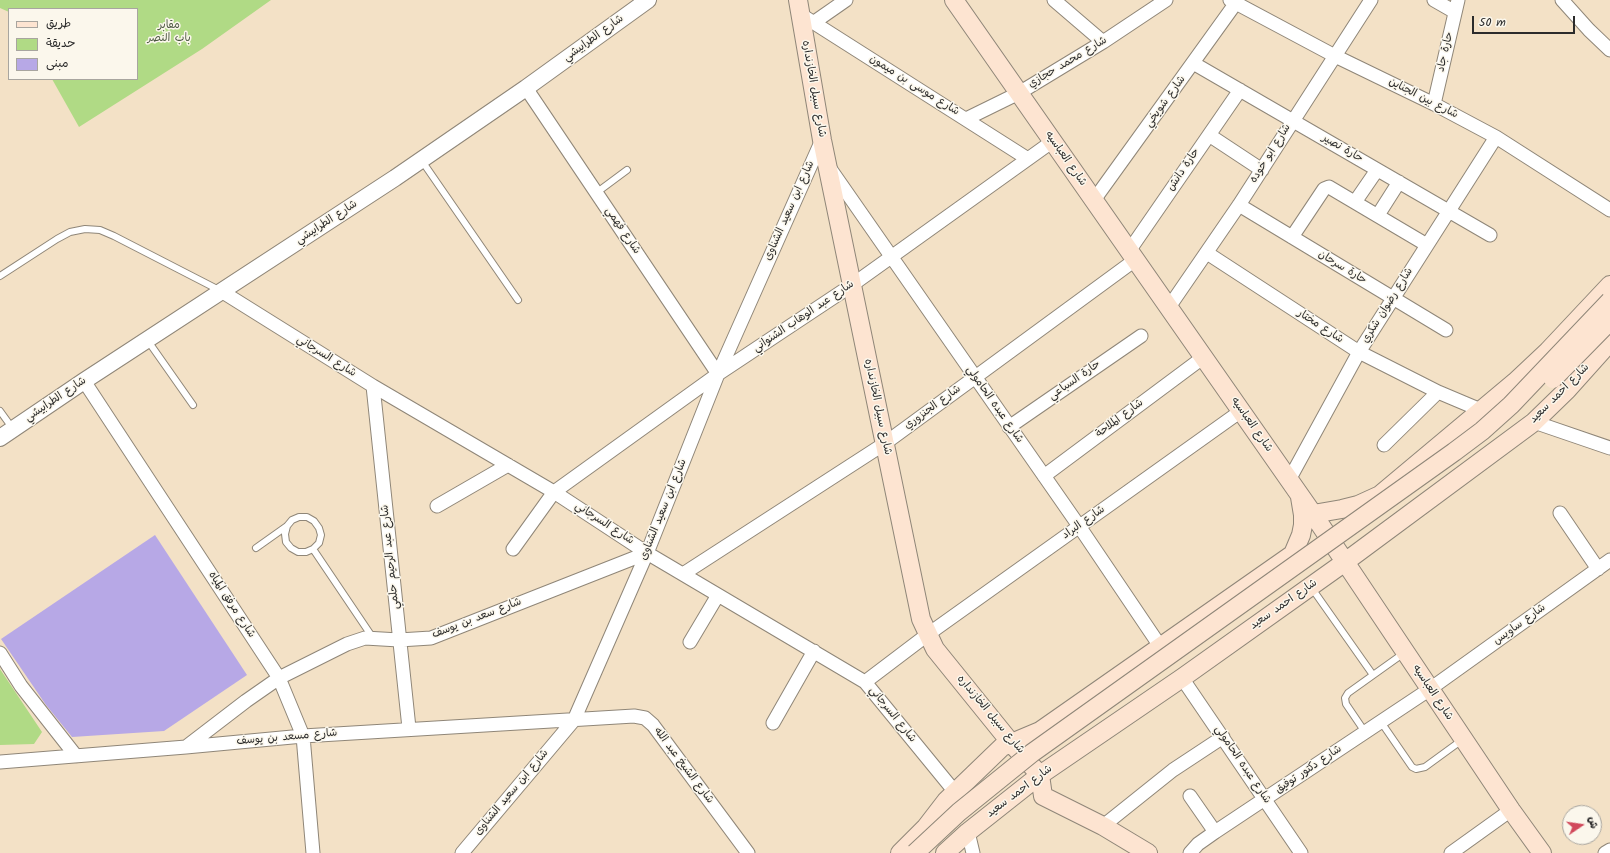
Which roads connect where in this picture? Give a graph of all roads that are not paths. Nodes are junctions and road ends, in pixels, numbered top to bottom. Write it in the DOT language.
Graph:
graph roads {
  1 [pos="648,0"];
  2 [pos="846,0"];
  3 [pos="954,0"];
  4 [pos="1054,0"];
  5 [pos="1166,0"];
  6 [pos="1371,0"];
  7 [pos="1434,0"];
  8 [pos="1562,0"];
  9 [pos="1235,1"];
  10 [pos="1457,6"];
  11 [pos="804,12"];
  12 [pos="1103,42"];
  13 [pos="1610,50"];
  14 [pos="1335,56"];
  15 [pos="1194,63"];
  16 [pos="526,88"];
  17 [pos="1240,90"];
  18 [pos="1019,93"];
  19 [pos="1434,104"];
  20 [pos="966,119"];
  21 [pos="1292,120"];
  22 [pos="1209,135"];
  23 [pos="1496,137"];
  24 [pos="822,140"];
  25 [pos="1053,141"];
  26 [pos="1028,159"];
  27 [pos="421,160"];
  28 [pos="827,166"];
  29 [pos="627,170"];
  30 [pos="1262,170"];
  31 [pos="1377,170"];
  32 [pos="1399,182"];
  33 [pos="596,193"];
  34 [pos="1094,200"];
  35 [pos="1355,202"];
  36 [pos="1239,205"];
  37 [pos="1610,210"];
  38 [pos="1449,211"];
  39 [pos="1378,215"];
  40 [pos="1490,235"];
  41 [pos="1292,237"];
  42 [pos="1427,245"];
  43 [pos="1207,253"];
  44 [pos="1132,255"];
  45 [pos="891,256"];
  46 [pos="0,276"];
  47 [pos="852,285"];
  48 [pos="1610,285"];
  49 [pos="221,292"];
  50 [pos="1393,298"];
  51 [pos="518,300"];
  52 [pos="1610,301"];
  53 [pos="1169,307"];
  54 [pos="1610,321"];
  55 [pos="1446,330"];
  56 [pos="1140,336"];
  57 [pos="148,340"];
  58 [pos="1610,342"];
  59 [pos="1359,352"];
  60 [pos="1197,362"];
  61 [pos="718,374"];
  62 [pos="975,377"];
  63 [pos="84,381"];
  64 [pos="373,386"];
  65 [pos="1438,392"];
  66 [pos="193,405"];
  67 [pos="0,411"];
  68 [pos="1241,411"];
  69 [pos="1483,411"];
  70 [pos="1534,422"];
  71 [pos="1009,427"];
  72 [pos="6,433"];
  73 [pos="884,444"];
  74 [pos="1384,445"];
  75 [pos="1610,448"];
  76 [pos="508,465"];
  77 [pos="1044,476"];
  78 [pos="1294,487"];
  79 [pos="1390,487"];
  80 [pos="554,492"];
  81 [pos="437,506"];
  82 [pos="1416,510"];
  83 [pos="1560,513"];
  84 [pos="1313,514"];
  85 [pos="287,526"];
  86 [pos="1079,526"];
  87 [pos="256,548"];
  88 [pos="313,549"];
  89 [pos="513,549"];
  90 [pos="648,553"];
  91 [pos="1610,560"];
  92 [pos="1345,562"];
  93 [pos="1598,569"];
  94 [pos="683,574"];
  95 [pos="1311,586"];
  96 [pos="718,595"];
  97 [pos="927,635"];
  98 [pos="373,638"];
  99 [pos="399,640"];
  100 [pos="690,642"];
  101 [pos="1160,646"];
  102 [pos="814,652"];
  103 [pos="1405,652"];
  104 [pos="0,653"];
  105 [pos="1373,675"];
  106 [pos="279,678"];
  107 [pos="1182,678"];
  108 [pos="865,682"];
  109 [pos="1430,689"];
  110 [pos="574,720"];
  111 [pos="1381,722"];
  112 [pos="773,723"];
  113 [pos="409,728"];
  114 [pos="1365,732"];
  115 [pos="303,736"];
  116 [pos="1223,737"];
  117 [pos="1464,739"];
  118 [pos="1011,743"];
  119 [pos="186,747"];
  120 [pos="76,756"];
  121 [pos="0,762"];
  122 [pos="1040,775"];
  123 [pos="955,792"];
  124 [pos="1190,796"];
  125 [pos="1265,798"];
  126 [pos="1511,810"];
  127 [pos="1103,826"];
  128 [pos="968,832"];
  129 [pos="1215,832"];
  130 [pos="1610,850"];
  131 [pos="313,853"];
  132 [pos="462,853"];
  133 [pos="748,853"];
  134 [pos="900,853"];
  135 [pos="915,853"];
  136 [pos="923,853"];
  137 [pos="945,853"];
  138 [pos="973,853"];
  139 [pos="1148,853"];
  140 [pos="1190,853"];
  141 [pos="1301,853"];
  142 [pos="1451,853"];
  143 [pos="1542,853"];
  144 [pos="1605,853"];
  1 -- 16 [label="street, شارع الطرابيشي"];
  2 -- 11 [label="street"];
  3 -- 18 [label="main road, شارع العباسيه"];
  4 -- 12 [label="street"];
  5 -- 12 [label="street, شارع محمد حجازي"];
  6 -- 14 [label="street, شارع ابو خوده"];
  7 -- 10 [label="street"];
  8 -- 13 [label="street"];
  9 -- 14 [label="street, شارع بين الجناين"];
  9 -- 15 [label="street, شارع شويخي"];
  10 -- 19 [label="street, حارة جاد"];
  11 -- 20 [label="street, شارع موسى بن ميمون"];
  11 -- 24 [label="main road, شارع سبيل الخازنداره"];
  12 -- 18 [label="street, شارع محمد حجازي"];
  14 -- 19 [label="street, شارع بين الجناين"];
  14 -- 21 [label="street, شارع ابو خوده"];
  15 -- 17 [label="street, حارة نصير"];
  15 -- 34 [label="street, شارع شويخي"];
  16 -- 27 [label="street, شارع الطرابيشي"];
  16 -- 33 [label="street, شارع فهمي"];
  17 -- 21 [label="street, حارة نصير"];
  17 -- 22 [label="street, حارة دانش"];
  18 -- 20 [label="street, شارع محمد حجازي"];
  18 -- 25 [label="main road, شارع العباسيه"];
  19 -- 23 [label="street, شارع بين الجناين"];
  20 -- 26 [label="street, شارع موسى بن ميمون"];
  21 -- 30 [label="street, شارع ابو خوده"];
  21 -- 31 [label="street, حارة نصير"];
  22 -- 30 [label="street"];
  22 -- 44 [label="street, حارة دانش"];
  23 -- 37 [label="street, شارع بين الجناين"];
  23 -- 38 [label="street, شارع رضوان شكري"];
  24 -- 28 [label="main road, شارع سبيل الخازنداره"];
  24 -- 61 [label="street, شارع ابن سعيد الشناوى"];
  25 -- 26 [label="street, شارع عبد الوهاب الشنواني"];
  25 -- 34 [label="main road, شارع العباسيه"];
  26 -- 45 [label="street, شارع عبد الوهاب الشنواني"];
  27 -- 49 [label="street, شارع الطرابيشي"];
  27 -- 51 [label="lane"];
  28 -- 45 [label="street, شارع عبده الحامولي"];
  28 -- 47 [label="main road, شارع سبيل الخازنداره"];
  29 -- 33 [label="lane"];
  30 -- 36 [label="street, شارع ابو خوده"];
  31 -- 32 [label="street, حارة نصير"];
  31 -- 35 [label="street"];
  32 -- 38 [label="street, حارة نصير"];
  32 -- 39 [label="street"];
  33 -- 61 [label="street, شارع فهمي"];
  34 -- 44 [label="main road, شارع العباسيه"];
  35 -- 39 [label="street"];
  35 -- 41 [label="street"];
  36 -- 41 [label="street, حارة سرحان"];
  36 -- 43 [label="street, شارع ابو خوده"];
  38 -- 40 [label="street, حارة نصير"];
  38 -- 42 [label="street, شارع رضوان شكري"];
  39 -- 42 [label="street"];
  41 -- 50 [label="street, حارة سرحان"];
  42 -- 50 [label="street, شارع رضوان شكري"];
  43 -- 53 [label="street, شارع ابو خوده"];
  43 -- 59 [label="street, شارع مختار"];
  44 -- 53 [label="main road, شارع العباسيه"];
  44 -- 62 [label="street, شارع الجنزوري"];
  45 -- 47 [label="street, شارع عبد الوهاب الشنواني"];
  45 -- 62 [label="street, شارع عبده الحامولي"];
  46 -- 49 [label="lane"];
  47 -- 61 [label="street, شارع عبد الوهاب الشنواني"];
  47 -- 73 [label="main road, شارع سبيل الخازنداره"];
  48 -- 69 [label="main road"];
  49 -- 57 [label="street, شارع الطرابيشي"];
  49 -- 64 [label="street, شارع السرجاني"];
  50 -- 55 [label="street, حارة سرحان"];
  50 -- 59 [label="street, شارع رضوان شكري"];
  52 -- 135 [label="main road, bridge"];
  53 -- 68 [label="main road, شارع العباسيه"];
  54 -- 136 [label="main road, bridge"];
  56 -- 71 [label="street, حارة السباعي"];
  57 -- 63 [label="street, شارع الطرابيشي"];
  57 -- 66 [label="lane"];
  58 -- 70 [label="main road, شارع احمد سعيد"];
  59 -- 65 [label="street, شارع مختار"];
  59 -- 78 [label="street, شارع رضوان شكري"];
  60 -- 77 [label="street, شارع الملاحة"];
  61 -- 80 [label="street, شارع عبد الوهاب الشنواني"];
  61 -- 90 [label="street, شارع ابن سعيد الشناوى"];
  62 -- 71 [label="street, شارع عبده الحامولي"];
  62 -- 73 [label="street, شارع الجنزوري"];
  63 -- 72 [label="street, شارع الطرابيشي"];
  63 -- 106 [label="street, شارع مرفق المياه"];
  64 -- 76 [label="street, شارع السرجاني"];
  64 -- 99 [label="street, شارع عبد الرحيم حلمي"];
  65 -- 69 [label="street, شارع مختار"];
  65 -- 74 [label="street"];
  67 -- 72 [label="lane"];
  68 -- 78 [label="main road, شارع العباسيه"];
  68 -- 86 [label="street, شارع البراد"];
  69 -- 79 [label="main road"];
  70 -- 75 [label="street"];
  70 -- 82 [label="main road, شارع احمد سعيد"];
  71 -- 77 [label="street, شارع عبده الحامولي"];
  73 -- 94 [label="street, شارع الجنزوري"];
  73 -- 97 [label="main road, شارع سبيل الخازنداره"];
  76 -- 80 [label="street, شارع السرجاني"];
  76 -- 81 [label="street"];
  77 -- 86 [label="street, شارع عبده الحامولي"];
  78 -- 84 [label="main road, شارع العباسيه"];
  78 -- 101 [label="main road"];
  79 -- 82 [label="main road"];
  79 -- 84 [label="main road"];
  80 -- 89 [label="street, شارع عبد الوهاب الشنواني"];
  80 -- 90 [label="street, شارع السرجاني"];
  82 -- 92 [label="main road, شارع احمد سعيد"];
  83 -- 93 [label="street"];
  84 -- 92 [label="main road, شارع العباسيه"];
  85 -- 87 [label="lane"];
  85 -- 88 [label="lane"];
  85 -- 88 [label="lane"];
  86 -- 97 [label="street, شارع البراد"];
  86 -- 101 [label="street, شارع عبده الحامولي"];
  88 -- 98 [label="lane"];
  90 -- 94 [label="street, شارع السرجاني"];
  90 -- 99 [label="street, شارع سعد بن يوسف"];
  90 -- 110 [label="street, شارع ابن سعيد الشناوى"];
  91 -- 93 [label="street, شارع ساويس"];
  92 -- 95 [label="main road, شارع احمد سعيد"];
  92 -- 103 [label="main road, شارع العباسيه"];
  93 -- 109 [label="street, شارع ساويس"];
  94 -- 96 [label="street, شارع السرجاني"];
  95 -- 105 [label="lane"];
  95 -- 107 [label="main road, شارع احمد سعيد"];
  96 -- 100 [label="street"];
  96 -- 102 [label="street, شارع السرجاني"];
  97 -- 108 [label="street, شارع البراد"];
  97 -- 118 [label="main road, شارع سبيل الخازنداره"];
  98 -- 99 [label="street, شارع سعد بن يوسف"];
  98 -- 106 [label="street, شارع سعد بن يوسف"];
  99 -- 113 [label="street, شارع عبد الرحيم حلمي"];
  101 -- 118 [label="main road"];
  102 -- 108 [label="street, شارع السرجاني"];
  102 -- 112 [label="street"];
  103 -- 105 [label="lane"];
  103 -- 109 [label="main road, شارع العباسيه"];
  104 -- 120 [label="street"];
  105 -- 114 [label="lane"];
  106 -- 115 [label="street, شارع مرفق المياه"];
  106 -- 119 [label="street, شارع سعد بن يوسف"];
  107 -- 116 [label="street, شارع عبده الحامولي"];
  107 -- 122 [label="main road, شارع احمد سعيد"];
  108 -- 123 [label="street, شارع السرجاني"];
  109 -- 111 [label="street, شارع دكتور توفيق"];
  109 -- 117 [label="main road, شارع العباسيه"];
  110 -- 113 [label="street, شارع مسعد بن يوسف"];
  110 -- 132 [label="street, شارع ابن سعيد الشناوى"];
  110 -- 133 [label="street, شارع الشيخ عبد الله"];
  111 -- 114 [label="street, شارع دكتور توفيق"];
  111 -- 117 [label="lane"];
  113 -- 115 [label="street, شارع مسعد بن يوسف"];
  114 -- 125 [label="street, شارع دكتور توفيق"];
  115 -- 119 [label="street, شارع مسعد بن يوسف"];
  115 -- 131 [label="street, شارع مرفق المياه"];
  116 -- 125 [label="street, شارع عبده الحامولي"];
  116 -- 127 [label="street"];
  117 -- 126 [label="main road, شارع العباسيه"];
  118 -- 122 [label="main road, شارع سبيل الخازنداره"];
  118 -- 123 [label="main road"];
  119 -- 120 [label="street, شارع مسعد بن يوسف"];
  120 -- 121 [label="street, شارع مسعد بن يوسف"];
  122 -- 127 [label="main road"];
  122 -- 128 [label="main road, شارع احمد سعيد"];
  123 -- 134 [label="main road"];
  124 -- 129 [label="street"];
  125 -- 129 [label="street, شارع دكتور توفيق"];
  125 -- 141 [label="street, شارع عبده الحامولي"];
  126 -- 142 [label="street"];
  126 -- 143 [label="main road, شارع العباسيه"];
  127 -- 139 [label="main road"];
  128 -- 137 [label="main road, شارع احمد سعيد"];
  128 -- 138 [label="street"];
  129 -- 140 [label="street, شارع دكتور توفيق"];
  130 -- 144 [label="street"];
}
